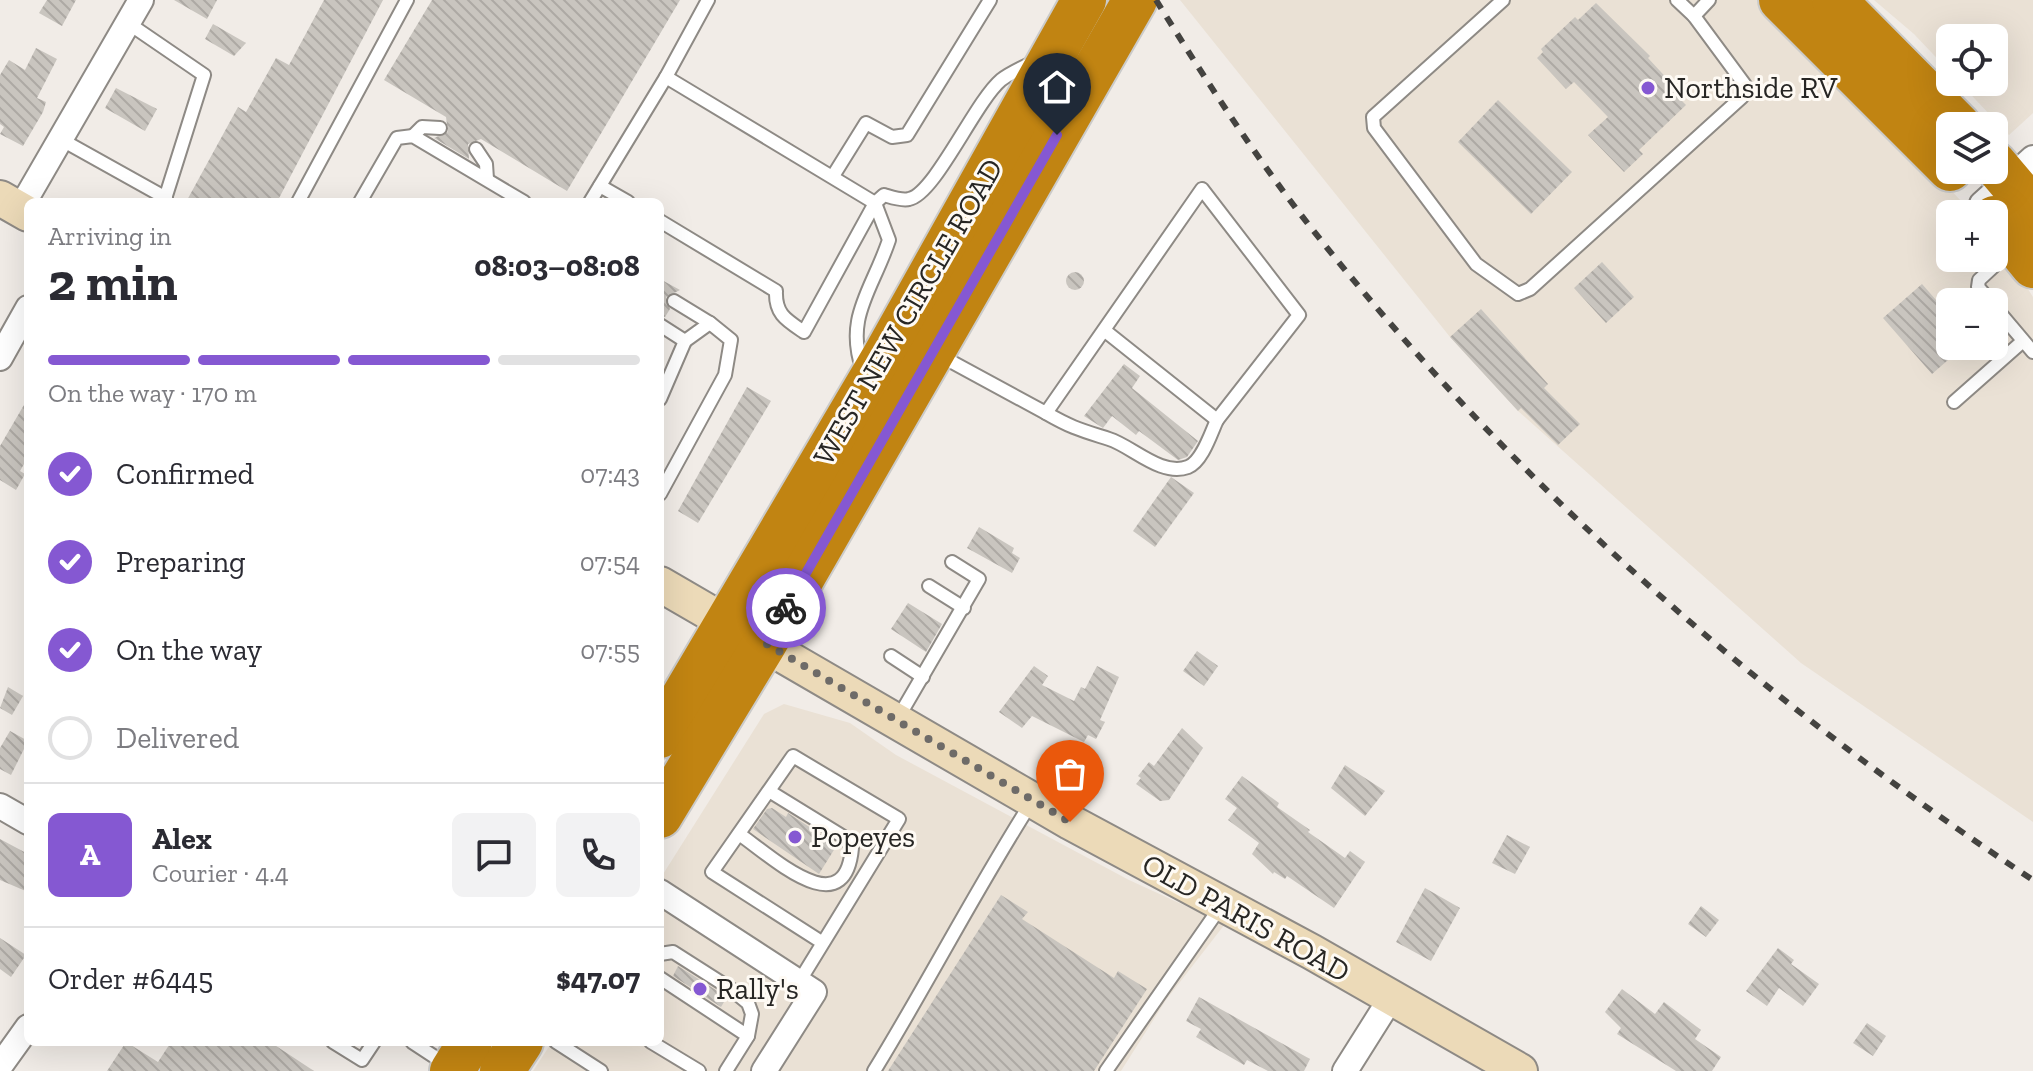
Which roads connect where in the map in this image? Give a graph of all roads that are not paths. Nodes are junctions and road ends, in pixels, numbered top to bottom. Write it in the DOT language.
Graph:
graph roads {
  1 [pos="141,0"];
  2 [pos="407,0"];
  3 [pos="708,0"];
  4 [pos="990,0"];
  5 [pos="1084,0"];
  6 [pos="1135,0"];
  7 [pos="1503,0"];
  8 [pos="1677,0"];
  9 [pos="1709,0"];
  10 [pos="1781,0"];
  11 [pos="1834,0"];
  12 [pos="1694,16"];
  13 [pos="128,23"];
  14 [pos="1055,51"];
  15 [pos="666,77"];
  16 [pos="1945,112"];
  17 [pos="440,128"];
  18 [pos="413,136"];
  19 [pos="62,140"];
  20 [pos="476,149"];
  21 [pos="1936,155"];
  22 [pos="833,176"];
  23 [pos="487,179"];
  24 [pos="1973,184"];
  25 [pos="600,186"];
  26 [pos="162,198"];
  27 [pos="166,198"];
  28 [pos="300,198"];
  29 [pos="362,198"];
  30 [pos="518,198"];
  31 [pos="592,198"];
  32 [pos="621,198"];
  33 [pos="875,203"];
  34 [pos="16,207"];
  35 [pos="2012,209"];
  36 [pos="664,223"];
  37 [pos="1979,288"];
  38 [pos="674,301"];
  39 [pos="24,315"];
  40 [pos="710,323"];
  41 [pos="2008,323"];
  42 [pos="664,328"];
  43 [pos="1104,330"];
  44 [pos="685,341"];
  45 [pos="2023,341"];
  46 [pos="933,352"];
  47 [pos="2033,352"];
  48 [pos="0,358"];
  49 [pos="868,384"];
  50 [pos="664,390"];
  51 [pos="1954,402"];
  52 [pos="1046,413"];
  53 [pos="1217,420"];
  54 [pos="664,487"];
  55 [pos="952,562"];
  56 [pos="664,586"];
  57 [pos="929,586"];
  58 [pos="964,608"];
  59 [pos="747,633"];
  60 [pos="891,656"];
  61 [pos="923,677"];
  62 [pos="896,721"];
  63 [pos="664,731"];
  64 [pos="769,791"];
  65 [pos="1033,800"];
  66 [pos="0,806"];
  67 [pos="664,808"];
  68 [pos="24,820"];
  69 [pos="739,834"];
  70 [pos="664,895"];
  71 [pos="1223,904"];
  72 [pos="823,943"];
  73 [pos="664,953"];
  74 [pos="664,981"];
  75 [pos="799,982"];
  76 [pos="1391,998"];
  77 [pos="24,1033"];
  78 [pos="748,1036"];
  79 [pos="337,1046"];
  80 [pos="372,1046"];
  81 [pos="422,1046"];
  82 [pos="518,1046"];
  83 [pos="562,1046"];
  84 [pos="658,1046"];
  85 [pos="459,1061"];
  86 [pos="0,1066"];
  87 [pos="359,1066"];
  88 [pos="502,1071"];
  89 [pos="601,1071"];
  90 [pos="699,1071"];
  91 [pos="726,1071"];
  92 [pos="764,1071"];
  93 [pos="874,1071"];
  94 [pos="1106,1071"];
  95 [pos="1345,1071"];
  96 [pos="1520,1071"];
  1 -- 13 [label="street"];
  2 -- 28 [label="lane"];
  3 -- 15 [label="lane"];
  4 -- 22 [label="lane"];
  5 -- 14 [label="highway, WEST NEW CIRCLE ROAD"];
  6 -- 46 [label="highway, WEST NEW CIRCLE ROAD"];
  7 -- 12 [label="lane"];
  8 -- 12 [label="lane"];
  9 -- 12 [label="lane"];
  10 -- 21 [label="highway"];
  11 -- 16 [label="highway"];
  13 -- 19 [label="street"];
  13 -- 27 [label="lane"];
  14 -- 33 [label="lane"];
  14 -- 49 [label="highway, WEST NEW CIRCLE ROAD"];
  15 -- 22 [label="lane"];
  15 -- 25 [label="lane"];
  17 -- 18 [label="lane"];
  18 -- 23 [label="lane"];
  18 -- 29 [label="lane"];
  19 -- 26 [label="lane"];
  19 -- 34 [label="street"];
  20 -- 23 [label="lane"];
  22 -- 33 [label="lane"];
  23 -- 30 [label="lane"];
  24 -- 35 [label="highway"];
  25 -- 31 [label="lane"];
  25 -- 32 [label="lane"];
  33 -- 36 [label="lane"];
  33 -- 49 [label="lane"];
  35 -- 37 [label="lane"];
  38 -- 40 [label="lane"];
  39 -- 48 [label="street"];
  40 -- 44 [label="lane"];
  40 -- 54 [label="lane"];
  41 -- 45 [label="lane"];
  42 -- 44 [label="lane"];
  43 -- 52 [label="lane"];
  43 -- 53 [label="lane"];
  43 -- 53 [label="lane"];
  44 -- 50 [label="lane"];
  45 -- 47 [label="lane"];
  45 -- 51 [label="lane"];
  46 -- 52 [label="lane"];
  46 -- 59 [label="highway, WEST NEW CIRCLE ROAD"];
  49 -- 59 [label="highway, WEST NEW CIRCLE ROAD"];
  52 -- 53 [label="lane"];
  55 -- 58 [label="lane"];
  56 -- 59 [label="street, OLD PARIS ROAD"];
  57 -- 58 [label="lane"];
  58 -- 61 [label="lane"];
  59 -- 62 [label="street, OLD PARIS ROAD"];
  59 -- 63 [label="highway"];
  59 -- 67 [label="highway"];
  60 -- 61 [label="lane"];
  61 -- 62 [label="lane"];
  62 -- 65 [label="street, OLD PARIS ROAD"];
  64 -- 69 [label="lane"];
  64 -- 69 [label="lane"];
  64 -- 72 [label="lane"];
  65 -- 71 [label="street, OLD PARIS ROAD"];
  65 -- 93 [label="lane"];
  66 -- 68 [label="street"];
  69 -- 72 [label="lane"];
  70 -- 75 [label="street"];
  71 -- 76 [label="street, OLD PARIS ROAD"];
  71 -- 94 [label="lane"];
  72 -- 75 [label="lane"];
  73 -- 78 [label="lane"];
  74 -- 78 [label="lane"];
  75 -- 92 [label="street"];
  76 -- 95 [label="street"];
  76 -- 96 [label="street, OLD PARIS ROAD"];
  77 -- 86 [label="street"];
  78 -- 91 [label="lane"];
  79 -- 87 [label="lane"];
  80 -- 87 [label="lane"];
  81 -- 85 [label="lane"];
  82 -- 88 [label="highway"];
  83 -- 89 [label="lane"];
  84 -- 90 [label="lane"];
}
